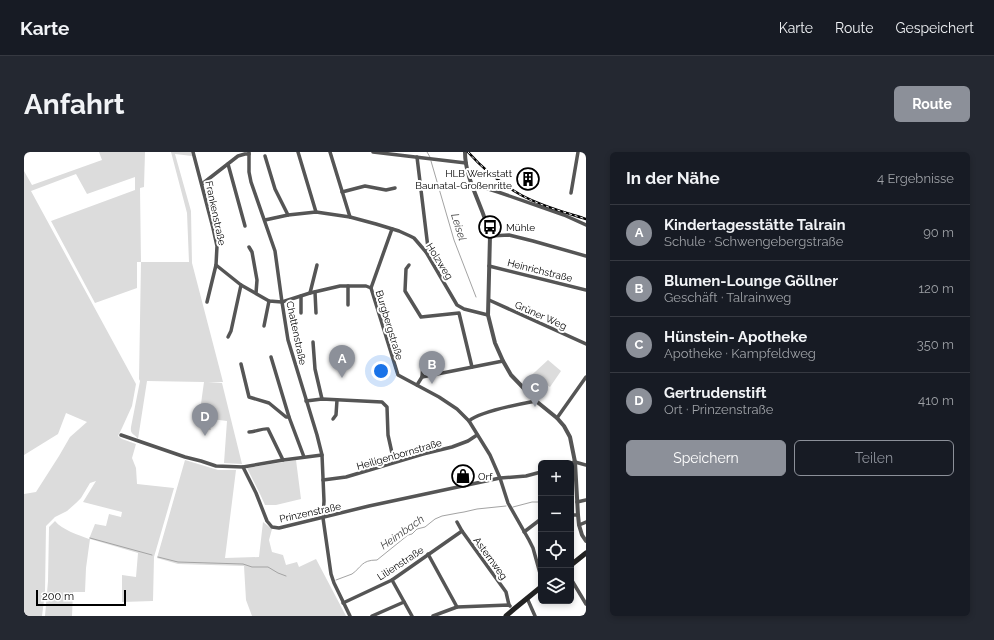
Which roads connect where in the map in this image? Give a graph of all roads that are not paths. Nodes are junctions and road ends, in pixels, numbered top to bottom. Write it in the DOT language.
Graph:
graph roads {
  1 [pos="193,152"];
  2 [pos="298,152"];
  3 [pos="330,152"];
  4 [pos="375,152"];
  5 [pos="465,152"];
  6 [pos="578,152"];
  7 [pos="249,153"];
  8 [pos="404,154"];
  9 [pos="265,156"];
  10 [pos="417,157"];
  11 [pos="466,163"];
  12 [pos="228,164"];
  13 [pos="202,184"];
  14 [pos="395,188"];
  15 [pos="474,188"];
  16 [pos="342,192"];
  17 [pos="571,193"];
  18 [pos="316,212"];
  19 [pos="288,215"];
  20 [pos="350,217"];
  21 [pos="265,220"];
  22 [pos="586,225"];
  23 [pos="246,226"];
  24 [pos="392,229"];
  25 [pos="490,236"];
  26 [pos="249,247"];
  27 [pos="426,252"];
  28 [pos="586,256"];
  29 [pos="216,265"];
  30 [pos="317,265"];
  31 [pos="409,265"];
  32 [pos="490,266"];
  33 [pos="240,285"];
  34 [pos="348,286"];
  35 [pos="370,288"];
  36 [pos="586,290"];
  37 [pos="316,292"];
  38 [pos="256,293"];
  39 [pos="310,293"];
  40 [pos="301,296"];
  41 [pos="489,300"];
  42 [pos="269,301"];
  43 [pos="207,302"];
  44 [pos="282,302"];
  45 [pos="348,305"];
  46 [pos="464,309"];
  47 [pos="301,313"];
  48 [pos="316,313"];
  49 [pos="459,313"];
  50 [pos="488,315"];
  51 [pos="264,326"];
  52 [pos="228,337"];
  53 [pos="313,342"];
  54 [pos="586,344"];
  55 [pos="271,357"];
  56 [pos="503,361"];
  57 [pos="241,364"];
  58 [pos="423,364"];
  59 [pos="472,367"];
  60 [pos="586,376"];
  61 [pos="422,378"];
  62 [pos="416,385"];
  63 [pos="322,399"];
  64 [pos="306,400"];
  65 [pos="337,400"];
  66 [pos="536,401"];
  67 [pos="289,417"];
  68 [pos="557,418"];
  69 [pos="333,419"];
  70 [pos="469,421"];
  71 [pos="249,432"];
  72 [pos="120,435"];
  73 [pos="477,435"];
  74 [pos="322,455"];
  75 [pos="304,457"];
  76 [pos="283,460"];
  77 [pos="573,460"];
  78 [pos="394,462"];
  79 [pos="574,463"];
  80 [pos="586,465"];
  81 [pos="243,467"];
  82 [pos="538,473"];
  83 [pos="574,473"];
  84 [pos="500,478"];
  85 [pos="323,480"];
  86 [pos="586,500"];
  87 [pos="577,502"];
  88 [pos="574,515"];
  89 [pos="578,515"];
  90 [pos="323,518"];
  91 [pos="538,521"];
  92 [pos="457,522"];
  93 [pos="586,522"];
  94 [pos="579,525"];
  95 [pos="462,531"];
  96 [pos="524,532"];
  97 [pos="586,541"];
  98 [pos="586,553"];
  99 [pos="428,554"];
  100 [pos="574,563"];
  101 [pos="539,568"];
  102 [pos="392,580"];
  103 [pos="574,584"];
  104 [pos="538,589"];
  105 [pos="527,598"];
  106 [pos="404,602"];
  107 [pos="343,603"];
  108 [pos="586,604"];
  109 [pos="509,605"];
  110 [pos="457,607"];
  111 [pos="514,608"];
  112 [pos="350,616"];
  113 [pos="372,616"];
  114 [pos="412,616"];
  115 [pos="433,616"];
  116 [pos="506,616"];
  117 [pos="535,616"];
  1 -- 13 [label="street, Frankenstraße"];
  2 -- 18 [label="street"];
  3 -- 16 [label="street"];
  4 -- 8 [label="street"];
  5 -- 11 [label="street"];
  6 -- 17 [label="street"];
  7 -- 12 [label="street"];
  7 -- 21 [label="street, Chattenstraße"];
  8 -- 10 [label="street"];
  9 -- 19 [label="street"];
  10 -- 11 [label="street"];
  10 -- 27 [label="street"];
  11 -- 15 [label="street"];
  12 -- 13 [label="street"];
  12 -- 23 [label="street"];
  13 -- 29 [label="street, Frankenstraße"];
  14 -- 16 [label="street"];
  15 -- 22 [label="street"];
  15 -- 25 [label="street"];
  16 -- 20 [label="street"];
  18 -- 19 [label="street, Holzweg"];
  18 -- 20 [label="street, Holzweg"];
  19 -- 21 [label="street, Holzweg"];
  20 -- 24 [label="street, Holzweg"];
  21 -- 44 [label="street, Chattenstraße"];
  24 -- 27 [label="street, Holzweg"];
  24 -- 35 [label="street, Burgbergstraße"];
  25 -- 28 [label="street"];
  25 -- 32 [label="street"];
  26 -- 38 [label="street"];
  27 -- 46 [label="street, Holzweg"];
  29 -- 33 [label="street"];
  29 -- 43 [label="street, Frankenstraße"];
  30 -- 39 [label="street"];
  31 -- 49 [label="street"];
  32 -- 36 [label="street, Heinrichstraße"];
  32 -- 41 [label="street"];
  33 -- 38 [label="street"];
  33 -- 52 [label="street"];
  34 -- 35 [label="street"];
  34 -- 37 [label="street"];
  34 -- 45 [label="street"];
  35 -- 62 [label="street, Burgbergstraße"];
  37 -- 39 [label="street"];
  37 -- 48 [label="street"];
  38 -- 42 [label="street"];
  39 -- 40 [label="street"];
  40 -- 44 [label="street"];
  40 -- 47 [label="street"];
  41 -- 50 [label="street"];
  41 -- 54 [label="street, Grüner Weg"];
  42 -- 44 [label="street"];
  42 -- 51 [label="street"];
  44 -- 64 [label="street, Chattenstraße"];
  46 -- 49 [label="street"];
  46 -- 50 [label="street"];
  49 -- 59 [label="street"];
  50 -- 56 [label="street"];
  53 -- 63 [label="street"];
  55 -- 67 [label="street"];
  56 -- 59 [label="street"];
  56 -- 66 [label="street"];
  57 -- 67 [label="street"];
  58 -- 61 [label="street"];
  59 -- 61 [label="street"];
  60 -- 68 [label="street"];
  61 -- 62 [label="street"];
  62 -- 70 [label="street, Burgbergstraße"];
  63 -- 64 [label="street"];
  63 -- 65 [label="street"];
  64 -- 74 [label="street, Chattenstraße"];
  65 -- 69 [label="street"];
  65 -- 78 [label="street"];
  66 -- 68 [label="street"];
  66 -- 70 [label="street"];
  67 -- 75 [label="street"];
  68 -- 77 [label="street"];
  70 -- 73 [label="street, Burgbergstraße"];
  71 -- 76 [label="street"];
  72 -- 81 [label="street"];
  73 -- 78 [label="street, Heiligenbornstraße"];
  73 -- 84 [label="street, Burgbergstraße"];
  74 -- 75 [label="street"];
  74 -- 85 [label="street, Chattenstraße"];
  75 -- 76 [label="street"];
  76 -- 81 [label="street"];
  78 -- 85 [label="street, Heiligenbornstraße"];
  79 -- 80 [label="street"];
  81 -- 90 [label="street, Prinzenstraße"];
  82 -- 84 [label="street, Prinzenstraße"];
  83 -- 87 [label="street"];
  84 -- 90 [label="street, Prinzenstraße"];
  84 -- 96 [label="street, Burgbergstraße"];
  85 -- 90 [label="street, Chattenstraße"];
  86 -- 87 [label="street"];
  87 -- 89 [label="street"];
  88 -- 89 [label="street"];
  89 -- 94 [label="street"];
  90 -- 107 [label="street, Chattenstraße"];
  91 -- 96 [label="street"];
  92 -- 95 [label="street, Asternweg"];
  93 -- 94 [label="street"];
  94 -- 97 [label="street"];
  95 -- 99 [label="street, Lilienstraße"];
  95 -- 109 [label="street, Asternweg"];
  96 -- 101 [label="street, Burgbergstraße"];
  98 -- 100 [label="main road"];
  99 -- 102 [label="street, Lilienstraße"];
  99 -- 110 [label="street"];
  102 -- 106 [label="street"];
  102 -- 107 [label="street, Lilienstraße"];
  103 -- 108 [label="street"];
  104 -- 105 [label="main road"];
  105 -- 111 [label="main road"];
  105 -- 117 [label="street"];
  106 -- 113 [label="street"];
  106 -- 114 [label="street"];
  107 -- 112 [label="street, Chattenstraße"];
  109 -- 110 [label="street"];
  109 -- 111 [label="street"];
  110 -- 115 [label="street"];
  111 -- 116 [label="main road"];
}
